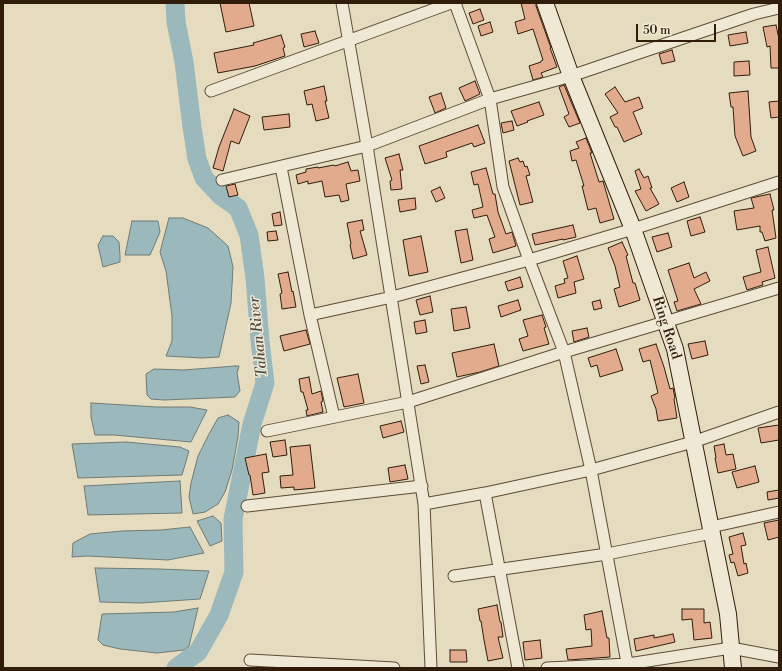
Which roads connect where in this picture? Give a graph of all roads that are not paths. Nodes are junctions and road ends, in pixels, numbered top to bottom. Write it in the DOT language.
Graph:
graph roads {
  1 [pos="342,3"];
  2 [pos="451,3"];
  3 [pos="455,3"];
  4 [pos="545,3"];
  5 [pos="755,8"];
  6 [pos="779,8"];
  7 [pos="349,41"];
  8 [pos="571,76"];
  9 [pos="211,91"];
  10 [pos="490,100"];
  11 [pos="367,146"];
  12 [pos="282,167"];
  13 [pos="222,180"];
  14 [pos="779,182"];
  15 [pos="632,229"];
  16 [pos="529,260"];
  17 [pos="779,288"];
  18 [pos="392,297"];
  19 [pos="310,315"];
  20 [pos="665,322"];
  21 [pos="564,352"];
  22 [pos="408,402"];
  23 [pos="779,412"];
  24 [pos="334,417"];
  25 [pos="267,431"];
  26 [pos="693,442"];
  27 [pos="591,470"];
  28 [pos="422,486"];
  29 [pos="485,493"];
  30 [pos="424,504"];
  31 [pos="247,506"];
  32 [pos="779,512"];
  33 [pos="711,530"];
  34 [pos="607,554"];
  35 [pos="499,569"];
  36 [pos="454,576"];
  37 [pos="731,648"];
  38 [pos="779,657"];
  39 [pos="250,660"];
  40 [pos="329,666"];
  41 [pos="628,666"];
  42 [pos="394,668"];
  43 [pos="431,668"];
  44 [pos="518,668"];
  45 [pos="547,668"];
  46 [pos="733,668"];
  1 -- 7 [label="street"];
  2 -- 7 [label="street"];
  3 -- 10 [label="street"];
  4 -- 8 [label="street, Ring Road"];
  5 -- 6 [label="street"];
  5 -- 8 [label="street"];
  7 -- 9 [label="street"];
  7 -- 11 [label="street"];
  8 -- 10 [label="street"];
  8 -- 15 [label="street, Ring Road"];
  10 -- 11 [label="street"];
  10 -- 16 [label="street"];
  11 -- 12 [label="street"];
  11 -- 18 [label="street"];
  12 -- 13 [label="street"];
  12 -- 19 [label="street"];
  14 -- 15 [label="street"];
  15 -- 16 [label="street"];
  15 -- 20 [label="street, Ring Road"];
  16 -- 18 [label="street"];
  16 -- 21 [label="street"];
  17 -- 20 [label="street"];
  18 -- 19 [label="street"];
  18 -- 22 [label="street"];
  19 -- 24 [label="street"];
  20 -- 21 [label="street"];
  20 -- 26 [label="street, Ring Road"];
  21 -- 22 [label="street"];
  21 -- 27 [label="street"];
  22 -- 24 [label="street"];
  22 -- 28 [label="street"];
  23 -- 26 [label="street"];
  24 -- 25 [label="street"];
  26 -- 27 [label="street"];
  26 -- 33 [label="street, Ring Road"];
  27 -- 29 [label="street"];
  27 -- 34 [label="street"];
  28 -- 30 [label="street"];
  28 -- 31 [label="street"];
  29 -- 30 [label="street"];
  29 -- 35 [label="street"];
  30 -- 43 [label="street"];
  32 -- 33 [label="street"];
  33 -- 34 [label="street"];
  33 -- 37 [label="street, Ring Road"];
  34 -- 35 [label="street"];
  34 -- 41 [label="street"];
  35 -- 36 [label="street"];
  35 -- 44 [label="street"];
  37 -- 38 [label="street"];
  37 -- 41 [label="street"];
  37 -- 46 [label="street, Ring Road"];
  39 -- 40 [label="street"];
  40 -- 42 [label="street"];
  41 -- 45 [label="street"];
}
